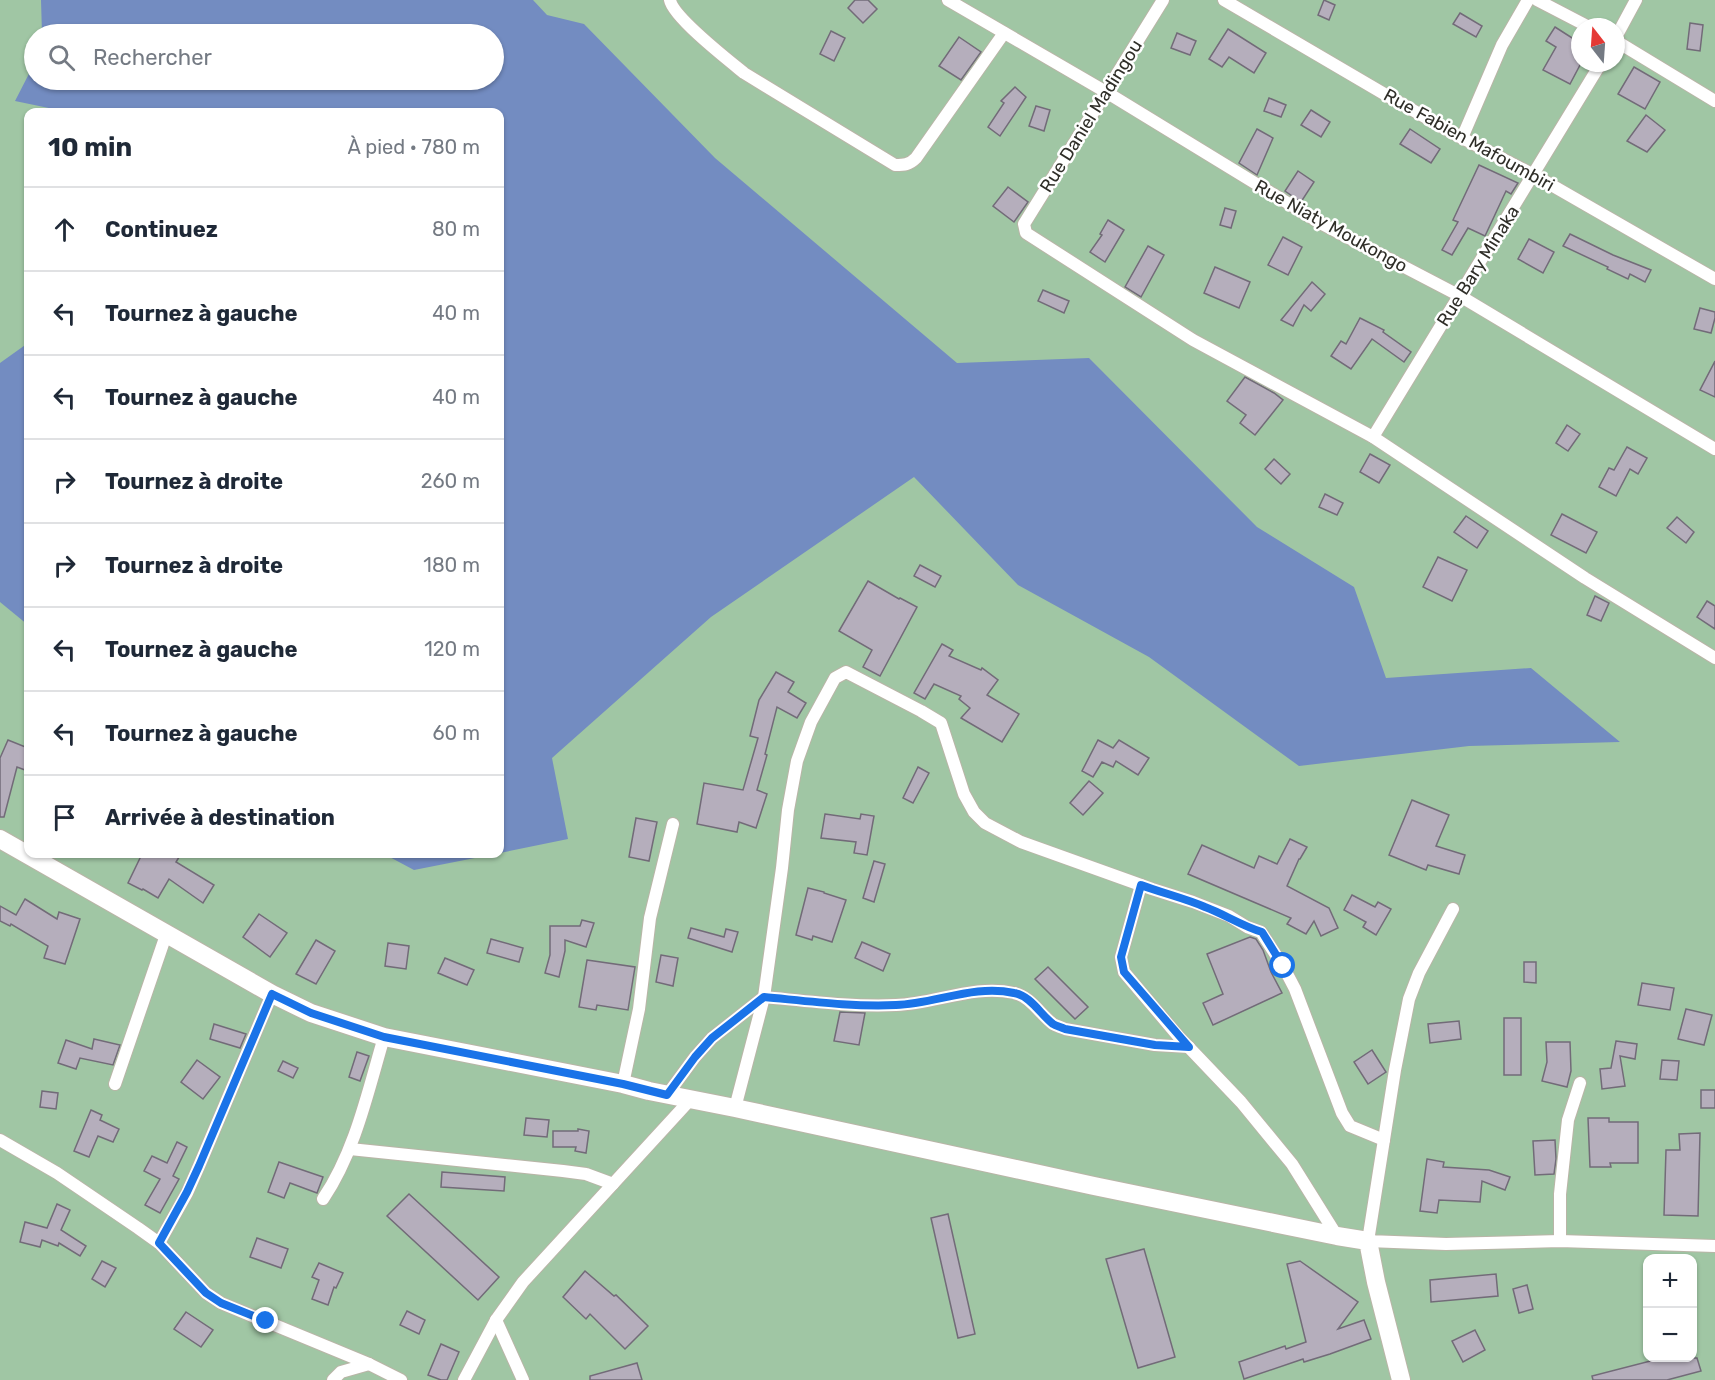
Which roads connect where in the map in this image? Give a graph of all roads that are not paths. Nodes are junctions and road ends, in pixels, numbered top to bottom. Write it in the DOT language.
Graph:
graph roads {
  1 [pos="670,0"];
  2 [pos="948,0"];
  3 [pos="1163,0"];
  4 [pos="1224,0"];
  5 [pos="1528,0"];
  6 [pos="1538,0"];
  7 [pos="1636,0"];
  8 [pos="1572,18"];
  9 [pos="1625,21"];
  10 [pos="1004,33"];
  11 [pos="1625,45"];
  12 [pos="1596,72"];
  13 [pos="1106,92"];
  14 [pos="1715,101"];
  15 [pos="1462,138"];
  16 [pos="1534,175"];
  17 [pos="1715,279"];
  18 [pos="1460,296"];
  19 [pos="1373,437"];
  20 [pos="1715,449"];
  21 [pos="1715,658"];
  22 [pos="673,824"];
  23 [pos="0,839"];
  24 [pos="24,853"];
  25 [pos="33,858"];
  26 [pos="1141,885"];
  27 [pos="1453,909"];
  28 [pos="166,935"];
  29 [pos="272,994"];
  30 [pos="764,997"];
  31 [pos="384,1037"];
  32 [pos="1189,1047"];
  33 [pos="1580,1083"];
  34 [pos="115,1084"];
  35 [pos="623,1084"];
  36 [pos="667,1095"];
  37 [pos="690,1100"];
  38 [pos="735,1108"];
  39 [pos="0,1140"];
  40 [pos="1384,1140"];
  41 [pos="350,1149"];
  42 [pos="613,1184"];
  43 [pos="323,1199"];
  44 [pos="1337,1236"];
  45 [pos="1368,1241"];
  46 [pos="1560,1241"];
  47 [pos="159,1243"];
  48 [pos="1715,1246"];
  49 [pos="496,1320"];
  50 [pos="369,1364"];
  51 [pos="333,1380"];
  52 [pos="401,1380"];
  53 [pos="464,1380"];
  54 [pos="523,1380"];
  55 [pos="1401,1380"];
  1 -- 10 [label="street"];
  2 -- 10 [label="street, Rue Niaty Moukongo"];
  3 -- 13 [label="street, Rue Daniel Madingou"];
  4 -- 15 [label="street, Rue Fabien Mafoumbiri"];
  5 -- 15 [label="street"];
  6 -- 8 [label="street"];
  7 -- 9 [label="street"];
  10 -- 13 [label="street, Rue Niaty Moukongo"];
  11 -- 14 [label="street"];
  12 -- 16 [label="street, Rue Bary Minaka"];
  13 -- 18 [label="street, Rue Niaty Moukongo"];
  13 -- 19 [label="street, Rue Daniel Madingou"];
  15 -- 16 [label="street, Rue Fabien Mafoumbiri"];
  16 -- 17 [label="street, Rue Fabien Mafoumbiri"];
  16 -- 18 [label="street, Rue Bary Minaka"];
  18 -- 19 [label="street, Rue Bary Minaka"];
  18 -- 20 [label="street, Rue Niaty Moukongo"];
  19 -- 21 [label="street"];
  22 -- 35 [label="street"];
  23 -- 24 [label="street"];
  25 -- 28 [label="street"];
  26 -- 30 [label="street"];
  26 -- 32 [label="street"];
  26 -- 40 [label="street"];
  27 -- 40 [label="street"];
  28 -- 29 [label="street"];
  28 -- 34 [label="street"];
  29 -- 31 [label="street"];
  29 -- 47 [label="street"];
  30 -- 32 [label="street"];
  30 -- 36 [label="street"];
  30 -- 38 [label="street"];
  31 -- 35 [label="street"];
  31 -- 41 [label="street"];
  32 -- 44 [label="street"];
  33 -- 46 [label="street"];
  35 -- 36 [label="street"];
  36 -- 37 [label="street"];
  37 -- 38 [label="street"];
  37 -- 42 [label="street"];
  38 -- 44 [label="street"];
  39 -- 47 [label="street"];
  40 -- 45 [label="street"];
  41 -- 42 [label="street"];
  41 -- 43 [label="street"];
  42 -- 49 [label="street"];
  44 -- 45 [label="street"];
  45 -- 46 [label="street"];
  45 -- 55 [label="street"];
  46 -- 48 [label="street"];
  47 -- 50 [label="street"];
  49 -- 53 [label="street"];
  49 -- 54 [label="street"];
  50 -- 51 [label="street"];
  50 -- 52 [label="street"];
}
